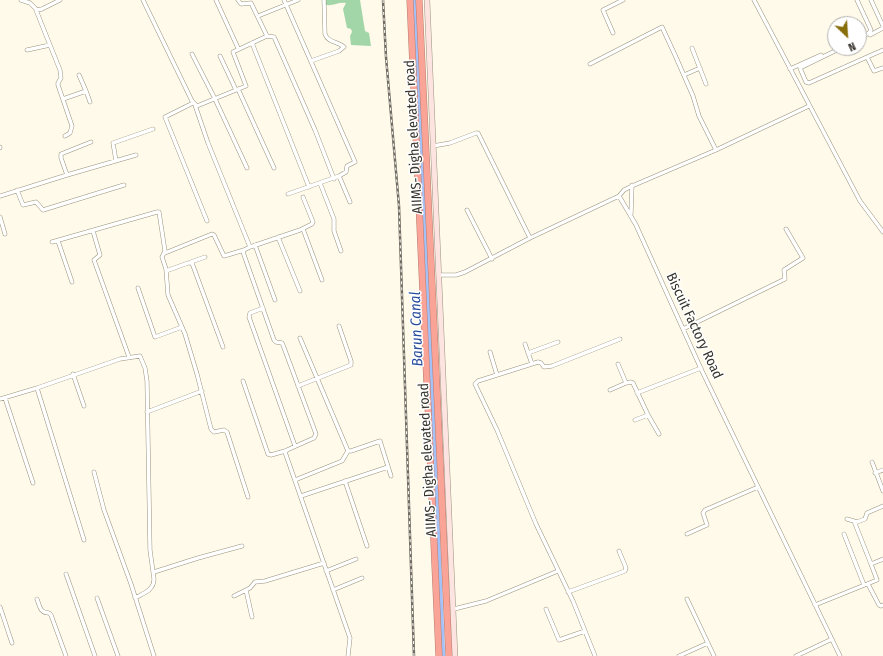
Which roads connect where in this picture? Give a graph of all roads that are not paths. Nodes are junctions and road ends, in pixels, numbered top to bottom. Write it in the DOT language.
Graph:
graph roads {
  1 [pos="21,0"];
  2 [pos="60,0"];
  3 [pos="143,0"];
  4 [pos="216,0"];
  5 [pos="238,0"];
  6 [pos="284,0"];
  7 [pos="298,0"];
  8 [pos="324,0"];
  9 [pos="410,0"];
  10 [pos="419,0"];
  11 [pos="427,0"];
  12 [pos="623,0"];
  13 [pos="754,0"];
  14 [pos="857,0"];
  15 [pos="871,0"];
  16 [pos="287,5"];
  17 [pos="36,10"];
  18 [pos="258,16"];
  19 [pos="864,16"];
  20 [pos="867,21"];
  21 [pos="883,27"];
  22 [pos="613,33"];
  23 [pos="867,34"];
  24 [pos="867,35"];
  25 [pos="267,36"];
  26 [pos="252,43"];
  27 [pos="50,45"];
  28 [pos="238,48"];
  29 [pos="692,48"];
  30 [pos="27,50"];
  31 [pos="883,50"];
  32 [pos="827,52"];
  33 [pos="192,54"];
  34 [pos="827,55"];
  35 [pos="220,56"];
  36 [pos="867,57"];
  37 [pos="311,61"];
  38 [pos="590,64"];
  39 [pos="700,68"];
  40 [pos="883,68"];
  41 [pos="790,69"];
  42 [pos="79,75"];
  43 [pos="684,75"];
  44 [pos="804,76"];
  45 [pos="796,80"];
  46 [pos="706,84"];
  47 [pos="237,90"];
  48 [pos="86,92"];
  49 [pos="63,99"];
  50 [pos="215,99"];
  51 [pos="90,102"];
  52 [pos="194,104"];
  53 [pos="809,106"];
  54 [pos="153,130"];
  55 [pos="65,136"];
  56 [pos="91,142"];
  57 [pos="433,146"];
  58 [pos="716,150"];
  59 [pos="136,155"];
  60 [pos="116,161"];
  61 [pos="247,168"];
  62 [pos="274,168"];
  63 [pos="67,175"];
  64 [pos="339,176"];
  65 [pos="334,179"];
  66 [pos="320,183"];
  67 [pos="124,185"];
  68 [pos="632,186"];
  69 [pos="309,187"];
  70 [pos="17,190"];
  71 [pos="288,194"];
  72 [pos="0,196"];
  73 [pos="620,196"];
  74 [pos="303,197"];
  75 [pos="350,202"];
  76 [pos="467,210"];
  77 [pos="631,215"];
  78 [pos="0,217"];
  79 [pos="207,221"];
  80 [pos="303,229"];
  81 [pos="786,229"];
  82 [pos="93,231"];
  83 [pos="883,232"];
  84 [pos="5,234"];
  85 [pos="278,237"];
  86 [pos="530,238"];
  87 [pos="58,241"];
  88 [pos="52,242"];
  89 [pos="252,246"];
  90 [pos="244,250"];
  91 [pos="341,251"];
  92 [pos="165,253"];
  93 [pos="205,257"];
  94 [pos="492,259"];
  95 [pos="191,262"];
  96 [pos="166,271"];
  97 [pos="440,275"];
  98 [pos="322,280"];
  99 [pos="72,282"];
  100 [pos="138,288"];
  101 [pos="300,291"];
  102 [pos="275,300"];
  103 [pos="263,308"];
  104 [pos="339,326"];
  105 [pos="182,327"];
  106 [pos="683,329"];
  107 [pos="300,338"];
  108 [pos="620,339"];
  109 [pos="558,342"];
  110 [pos="525,344"];
  111 [pos="223,347"];
  112 [pos="490,352"];
  113 [pos="528,353"];
  114 [pos="129,357"];
  115 [pos="532,364"];
  116 [pos="618,364"];
  117 [pos="701,368"];
  118 [pos="73,374"];
  119 [pos="497,375"];
  120 [pos="317,378"];
  121 [pos="243,381"];
  122 [pos="626,383"];
  123 [pos="298,386"];
  124 [pos="37,388"];
  125 [pos="610,390"];
  126 [pos="202,392"];
  127 [pos="637,393"];
  128 [pos="6,398"];
  129 [pos="0,399"];
  130 [pos="84,406"];
  131 [pos="147,412"];
  132 [pos="648,415"];
  133 [pos="635,420"];
  134 [pos="659,434"];
  135 [pos="295,446"];
  136 [pos="285,451"];
  137 [pos="348,451"];
  138 [pos="872,462"];
  139 [pos="388,467"];
  140 [pos="883,470"];
  141 [pos="94,472"];
  142 [pos="875,473"];
  143 [pos="391,476"];
  144 [pos="294,480"];
  145 [pos="345,481"];
  146 [pos="33,483"];
  147 [pos="758,487"];
  148 [pos="883,491"];
  149 [pos="301,496"];
  150 [pos="248,497"];
  151 [pos="883,506"];
  152 [pos="847,519"];
  153 [pos="854,521"];
  154 [pos="687,534"];
  155 [pos="844,534"];
  156 [pos="84,540"];
  157 [pos="242,546"];
  158 [pos="367,546"];
  159 [pos="619,551"];
  160 [pos="356,559"];
  161 [pos="883,559"];
  162 [pos="324,563"];
  163 [pos="871,564"];
  164 [pos="326,571"];
  165 [pos="558,571"];
  166 [pos="154,572"];
  167 [pos="66,574"];
  168 [pos="362,578"];
  169 [pos="883,578"];
  170 [pos="877,580"];
  171 [pos="868,584"];
  172 [pos="864,585"];
  173 [pos="246,590"];
  174 [pos="333,590"];
  175 [pos="568,592"];
  176 [pos="234,596"];
  177 [pos="97,598"];
  178 [pos="135,598"];
  179 [pos="37,599"];
  180 [pos="687,599"];
  181 [pos="815,605"];
  182 [pos="883,605"];
  183 [pos="0,607"];
  184 [pos="454,609"];
  185 [pos="546,609"];
  186 [pos="252,617"];
  187 [pos="585,631"];
  188 [pos="832,639"];
  189 [pos="12,643"];
  190 [pos="708,643"];
  191 [pos="66,656"];
  192 [pos="95,656"];
  193 [pos="118,656"];
  194 [pos="154,656"];
  195 [pos="348,656"];
  196 [pos="439,656"];
  197 [pos="449,656"];
  198 [pos="455,656"];
  199 [pos="595,656"];
  200 [pos="678,656"];
  201 [pos="714,656"];
  202 [pos="796,656"];
  203 [pos="840,656"];
  1 -- 17 [label="street"];
  2 -- 17 [label="street"];
  3 -- 52 [label="street"];
  4 -- 28 [label="street"];
  5 -- 18 [label="street"];
  6 -- 16 [label="street"];
  7 -- 16 [label="street"];
  8 -- 37 [label="street"];
  9 -- 196 [label="highway, AIIMS- Digha elevated road"];
  10 -- 197 [label="highway, AIIMS- Digha elevated road"];
  11 -- 57 [label="main road"];
  12 -- 22 [label="street"];
  13 -- 41 [label="street"];
  14 -- 19 [label="street"];
  15 -- 21 [label="street"];
  16 -- 18 [label="street"];
  16 -- 37 [label="street"];
  17 -- 27 [label="street"];
  18 -- 25 [label="street"];
  20 -- 23 [label="street"];
  21 -- 24 [label="street"];
  25 -- 26 [label="street"];
  25 -- 65 [label="street"];
  26 -- 28 [label="street"];
  26 -- 69 [label="street"];
  27 -- 30 [label="street"];
  27 -- 49 [label="street"];
  28 -- 47 [label="street"];
  29 -- 39 [label="street"];
  31 -- 36 [label="street"];
  32 -- 41 [label="street"];
  33 -- 50 [label="street"];
  34 -- 44 [label="street"];
  35 -- 47 [label="street"];
  36 -- 40 [label="street"];
  36 -- 44 [label="street"];
  37 -- 64 [label="street"];
  38 -- 43 [label="street"];
  39 -- 43 [label="street"];
  39 -- 46 [label="street"];
  41 -- 45 [label="street"];
  42 -- 48 [label="street"];
  43 -- 58 [label="street"];
  44 -- 45 [label="street"];
  45 -- 53 [label="street"];
  47 -- 50 [label="street"];
  47 -- 62 [label="street"];
  48 -- 49 [label="street"];
  48 -- 51 [label="street"];
  49 -- 55 [label="street"];
  50 -- 52 [label="street"];
  50 -- 61 [label="street"];
  52 -- 79 [label="street"];
  52 -- 89 [label="street"];
  53 -- 58 [label="street"];
  53 -- 83 [label="street"];
  54 -- 60 [label="street"];
  56 -- 63 [label="street"];
  57 -- 86 [label="street"];
  57 -- 97 [label="main road"];
  58 -- 68 [label="street"];
  59 -- 60 [label="street"];
  60 -- 63 [label="street"];
  63 -- 70 [label="street"];
  64 -- 65 [label="street"];
  64 -- 75 [label="street"];
  65 -- 66 [label="street"];
  66 -- 69 [label="street"];
  66 -- 91 [label="street"];
  67 -- 70 [label="street"];
  68 -- 73 [label="street"];
  68 -- 77 [label="street"];
  69 -- 71 [label="street"];
  70 -- 72 [label="street"];
  73 -- 77 [label="street, Biscuit Factory Road"];
  73 -- 86 [label="street"];
  74 -- 80 [label="street"];
  76 -- 94 [label="street"];
  77 -- 106 [label="street, Biscuit Factory Road"];
  78 -- 84 [label="street"];
  80 -- 85 [label="street"];
  80 -- 98 [label="street"];
  81 -- 106 [label="street"];
  82 -- 87 [label="street"];
  82 -- 92 [label="street"];
  82 -- 114 [label="street"];
  85 -- 89 [label="street"];
  85 -- 101 [label="street"];
  86 -- 94 [label="street"];
  87 -- 88 [label="street"];
  87 -- 99 [label="street"];
  89 -- 90 [label="street"];
  89 -- 102 [label="street"];
  90 -- 92 [label="street"];
  90 -- 103 [label="street"];
  92 -- 96 [label="street"];
  93 -- 95 [label="street"];
  94 -- 97 [label="street"];
  95 -- 96 [label="street"];
  95 -- 111 [label="street"];
  96 -- 105 [label="street"];
  97 -- 184 [label="main road"];
  100 -- 105 [label="street"];
  103 -- 123 [label="street"];
  103 -- 135 [label="street"];
  104 -- 120 [label="street"];
  105 -- 126 [label="street"];
  106 -- 117 [label="street, Biscuit Factory Road"];
  107 -- 120 [label="street"];
  108 -- 115 [label="street"];
  109 -- 113 [label="street"];
  110 -- 113 [label="street"];
  112 -- 119 [label="street"];
  113 -- 115 [label="street"];
  114 -- 118 [label="street"];
  114 -- 131 [label="street"];
  115 -- 119 [label="street"];
  116 -- 122 [label="street"];
  117 -- 127 [label="street"];
  117 -- 147 [label="street, Biscuit Factory Road"];
  118 -- 124 [label="street"];
  118 -- 130 [label="street"];
  119 -- 165 [label="street"];
  120 -- 123 [label="street"];
  120 -- 137 [label="street"];
  121 -- 136 [label="street"];
  122 -- 125 [label="street"];
  122 -- 127 [label="street"];
  123 -- 135 [label="street"];
  124 -- 128 [label="street"];
  124 -- 156 [label="street"];
  126 -- 131 [label="street"];
  126 -- 150 [label="street"];
  127 -- 132 [label="street"];
  128 -- 129 [label="street"];
  128 -- 146 [label="street"];
  131 -- 166 [label="street"];
  132 -- 133 [label="street"];
  132 -- 134 [label="street"];
  135 -- 136 [label="street"];
  136 -- 144 [label="street"];
  137 -- 139 [label="street"];
  137 -- 144 [label="street"];
  138 -- 142 [label="street"];
  139 -- 143 [label="street"];
  139 -- 145 [label="street"];
  140 -- 142 [label="street"];
  141 -- 178 [label="street"];
  142 -- 148 [label="street"];
  144 -- 149 [label="street"];
  145 -- 149 [label="street"];
  145 -- 158 [label="street"];
  147 -- 154 [label="street"];
  147 -- 181 [label="street, Biscuit Factory Road"];
  149 -- 162 [label="street"];
  151 -- 153 [label="street"];
  152 -- 153 [label="street"];
  153 -- 163 [label="street"];
  155 -- 172 [label="street"];
  157 -- 166 [label="street"];
  159 -- 175 [label="street"];
  160 -- 164 [label="street"];
  161 -- 163 [label="street"];
  162 -- 164 [label="street"];
  162 -- 173 [label="street"];
  163 -- 170 [label="street"];
  164 -- 174 [label="street"];
  165 -- 175 [label="street"];
  165 -- 184 [label="street"];
  166 -- 178 [label="street"];
  167 -- 192 [label="street"];
  168 -- 174 [label="street"];
  169 -- 170 [label="street"];
  170 -- 171 [label="street"];
  171 -- 172 [label="street"];
  171 -- 182 [label="street"];
  172 -- 181 [label="street"];
  173 -- 176 [label="street"];
  173 -- 186 [label="street"];
  174 -- 195 [label="street"];
  175 -- 187 [label="street"];
  177 -- 193 [label="street"];
  178 -- 194 [label="street"];
  179 -- 191 [label="street"];
  180 -- 190 [label="street"];
  181 -- 188 [label="street, Biscuit Factory Road"];
  183 -- 189 [label="street"];
  184 -- 198 [label="main road"];
  185 -- 187 [label="street"];
  187 -- 199 [label="street"];
  188 -- 202 [label="street"];
  188 -- 203 [label="street, Biscuit Factory Road"];
  190 -- 200 [label="street"];
  190 -- 201 [label="street"];
}
